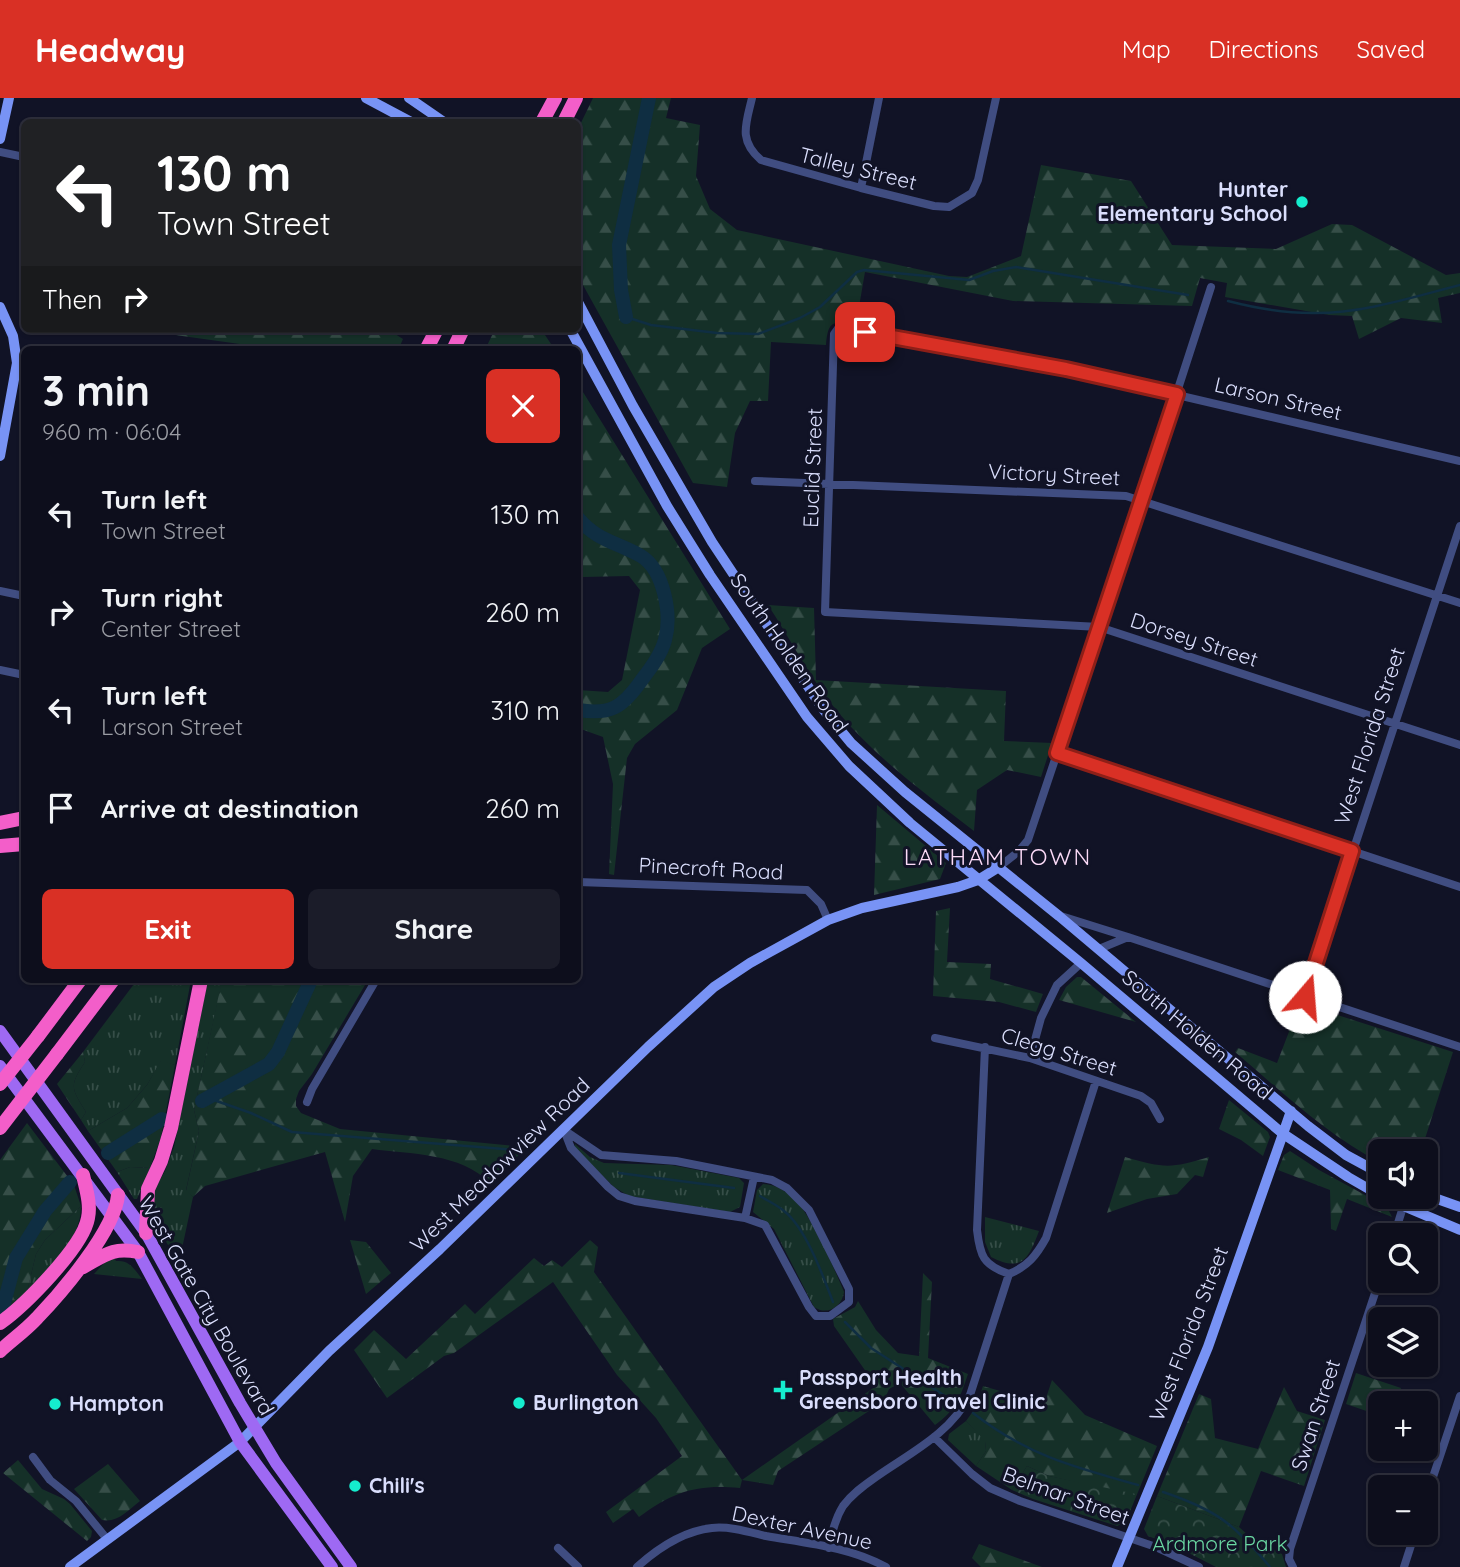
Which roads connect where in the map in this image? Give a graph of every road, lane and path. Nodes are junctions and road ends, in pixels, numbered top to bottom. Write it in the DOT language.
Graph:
graph roads {
  1 [pos="9,98"];
  2 [pos="366,98"];
  3 [pos="409,98"];
  4 [pos="555,98"];
  5 [pos="576,98"];
  6 [pos="752,98"];
  7 [pos="879,98"];
  8 [pos="996,98"];
  9 [pos="405,119"];
  10 [pos="440,119"];
  11 [pos="544,119"];
  12 [pos="566,119"];
  13 [pos="0,139"];
  14 [pos="0,152"];
  15 [pos="21,156"];
  16 [pos="861,188"];
  17 [pos="1211,287"];
  18 [pos="0,307"];
  19 [pos="581,307"];
  20 [pos="839,327"];
  21 [pos="581,351"];
  22 [pos="1177,394"];
  23 [pos="0,456"];
  24 [pos="1460,461"];
  25 [pos="755,481"];
  26 [pos="831,483"];
  27 [pos="1142,500"];
  28 [pos="1460,526"];
  29 [pos="0,591"];
  30 [pos="21,595"];
  31 [pos="1437,595"];
  32 [pos="1460,603"];
  33 [pos="825,612"];
  34 [pos="1099,626"];
  35 [pos="0,670"];
  36 [pos="21,674"];
  37 [pos="1394,724"];
  38 [pos="1460,745"];
  39 [pos="1057,753"];
  40 [pos="21,819"];
  41 [pos="0,823"];
  42 [pos="21,844"];
  43 [pos="0,845"];
  44 [pos="1352,851"];
  45 [pos="999,867"];
  46 [pos="978,880"];
  47 [pos="581,882"];
  48 [pos="1460,887"];
  49 [pos="1059,916"];
  50 [pos="828,920"];
  51 [pos="1128,937"];
  52 [pos="1099,949"];
  53 [pos="1081,962"];
  54 [pos="73,983"];
  55 [pos="78,983"];
  56 [pos="111,983"];
  57 [pos="200,983"];
  58 [pos="374,983"];
  59 [pos="70,995"];
  60 [pos="1305,997"];
  61 [pos="0,1031"];
  62 [pos="935,1038"];
  63 [pos="985,1047"];
  64 [pos="1460,1047"];
  65 [pos="1030,1058"];
  66 [pos="0,1066"];
  67 [pos="1096,1081"];
  68 [pos="0,1084"];
  69 [pos="307,1102"];
  70 [pos="1291,1111"];
  71 [pos="1160,1119"];
  72 [pos="0,1128"];
  73 [pos="564,1130"];
  74 [pos="1282,1133"];
  75 [pos="1368,1167"];
  76 [pos="83,1175"];
  77 [pos="754,1177"];
  78 [pos="1368,1189"];
  79 [pos="118,1195"];
  80 [pos="1438,1199"];
  81 [pos="1460,1207"];
  82 [pos="1408,1209"];
  83 [pos="113,1216"];
  84 [pos="745,1219"];
  85 [pos="1460,1230"];
  86 [pos="146,1233"];
  87 [pos="138,1252"];
  88 [pos="78,1270"];
  89 [pos="1009,1274"];
  90 [pos="1375,1293"];
  91 [pos="0,1323"];
  92 [pos="0,1351"];
  93 [pos="1460,1396"];
  94 [pos="254,1427"];
  95 [pos="934,1437"];
  96 [pos="240,1442"];
  97 [pos="33,1457"];
  98 [pos="1434,1475"];
  99 [pos="1130,1537"];
  100 [pos="107,1539"];
  101 [pos="1411,1545"];
  102 [pos="558,1548"];
  103 [pos="829,1548"];
  104 [pos="70,1567"];
  105 [pos="332,1567"];
  106 [pos="351,1567"];
  107 [pos="578,1567"];
  108 [pos="637,1567"];
  109 [pos="886,1567"];
  110 [pos="1117,1567"];
  111 [pos="1199,1567"];
  112 [pos="1293,1567"];
  113 [pos="1404,1567"];
  1 -- 13 [label="main road"];
  2 -- 9 [label="main road"];
  3 -- 10 [label="main road"];
  4 -- 11 [label="highway"];
  5 -- 12 [label="highway"];
  6 -- 16 [label="street, Talley Street"];
  7 -- 16 [label="street"];
  8 -- 16 [label="street, Talley Street"];
  14 -- 15 [label="street"];
  17 -- 22 [label="street"];
  18 -- 23 [label="main road"];
  19 -- 45 [label="main road, South Holden Road"];
  20 -- 22 [label="street, Larson Street"];
  20 -- 26 [label="street, Euclid Street"];
  21 -- 46 [label="main road, South Holden Road"];
  22 -- 24 [label="street, Larson Street"];
  22 -- 27 [label="street"];
  25 -- 26 [label="street, Victory Street"];
  26 -- 27 [label="street, Victory Street"];
  26 -- 33 [label="street, Euclid Street"];
  27 -- 31 [label="street, Victory Street"];
  27 -- 34 [label="street"];
  28 -- 31 [label="street, West Florida Street"];
  29 -- 30 [label="street"];
  31 -- 32 [label="street, Victory Street"];
  31 -- 37 [label="street, West Florida Street"];
  33 -- 34 [label="street, Dorsey Street"];
  34 -- 37 [label="street, Dorsey Street"];
  34 -- 39 [label="street"];
  35 -- 36 [label="street"];
  37 -- 38 [label="street, Dorsey Street"];
  37 -- 44 [label="street, West Florida Street"];
  39 -- 44 [label="street"];
  39 -- 45 [label="street"];
  40 -- 41 [label="highway"];
  42 -- 43 [label="highway"];
  44 -- 48 [label="street"];
  44 -- 60 [label="street, West Florida Street"];
  45 -- 46 [label="main road, West Meadowview Road"];
  45 -- 49 [label="main road, South Holden Road"];
  46 -- 50 [label="main road, West Meadowview Road"];
  46 -- 53 [label="main road, South Holden Road"];
  47 -- 50 [label="street, Pinecroft Road"];
  49 -- 51 [label="street"];
  49 -- 52 [label="main road, South Holden Road"];
  50 -- 73 [label="main road, West Meadowview Road"];
  51 -- 52 [label="street"];
  51 -- 60 [label="street"];
  52 -- 70 [label="main road, South Holden Road"];
  53 -- 65 [label="street"];
  53 -- 74 [label="main road, South Holden Road"];
  54 -- 59 [label="highway"];
  55 -- 59 [label="highway"];
  56 -- 72 [label="highway, bridge"];
  57 -- 86 [label="highway"];
  58 -- 69 [label="street"];
  59 -- 68 [label="highway, bridge"];
  60 -- 64 [label="street"];
  61 -- 79 [label="main road, West Gate City Boulevard"];
  62 -- 63 [label="street, Clegg Street"];
  63 -- 65 [label="street, Clegg Street"];
  63 -- 89 [label="street"];
  65 -- 67 [label="street, Clegg Street"];
  66 -- 76 [label="main road, West Gate City Boulevard"];
  67 -- 71 [label="street, Clegg Street"];
  67 -- 89 [label="street"];
  70 -- 74 [label="main road, West Florida Street"];
  70 -- 75 [label="main road, South Holden Road"];
  73 -- 77 [label="street"];
  73 -- 84 [label="street"];
  73 -- 94 [label="main road, West Meadowview Road"];
  74 -- 78 [label="main road, South Holden Road"];
  74 -- 99 [label="main road, West Florida Street"];
  76 -- 83 [label="main road, West Gate City Boulevard"];
  76 -- 91 [label="highway"];
  77 -- 84 [label="street"];
  77 -- 84 [label="street"];
  79 -- 83 [label="highway"];
  79 -- 86 [label="main road, West Gate City Boulevard"];
  80 -- 81 [label="main road"];
  82 -- 85 [label="main road, South Holden Road"];
  83 -- 87 [label="main road, West Gate City Boulevard"];
  83 -- 88 [label="highway"];
  86 -- 94 [label="main road, West Gate City Boulevard"];
  87 -- 88 [label="highway"];
  87 -- 96 [label="main road, West Gate City Boulevard"];
  88 -- 92 [label="highway"];
  89 -- 95 [label="street"];
  90 -- 112 [label="street, Swan Street"];
  93 -- 98 [label="street"];
  94 -- 96 [label="main road, West Meadowview Road"];
  94 -- 106 [label="main road, West Gate City Boulevard"];
  95 -- 99 [label="street, Belmar Street"];
  95 -- 103 [label="street"];
  96 -- 100 [label="main road, West Meadowview Road"];
  96 -- 105 [label="main road, West Gate City Boulevard"];
  97 -- 100 [label="street"];
  99 -- 110 [label="main road, West Florida Street"];
  99 -- 111 [label="street, Belmar Street"];
  100 -- 104 [label="main road, West Meadowview Road"];
  101 -- 113 [label="street"];
  102 -- 107 [label="street"];
  103 -- 108 [label="street, Dexter Avenue"];
  103 -- 109 [label="street, Dexter Avenue"];
}
